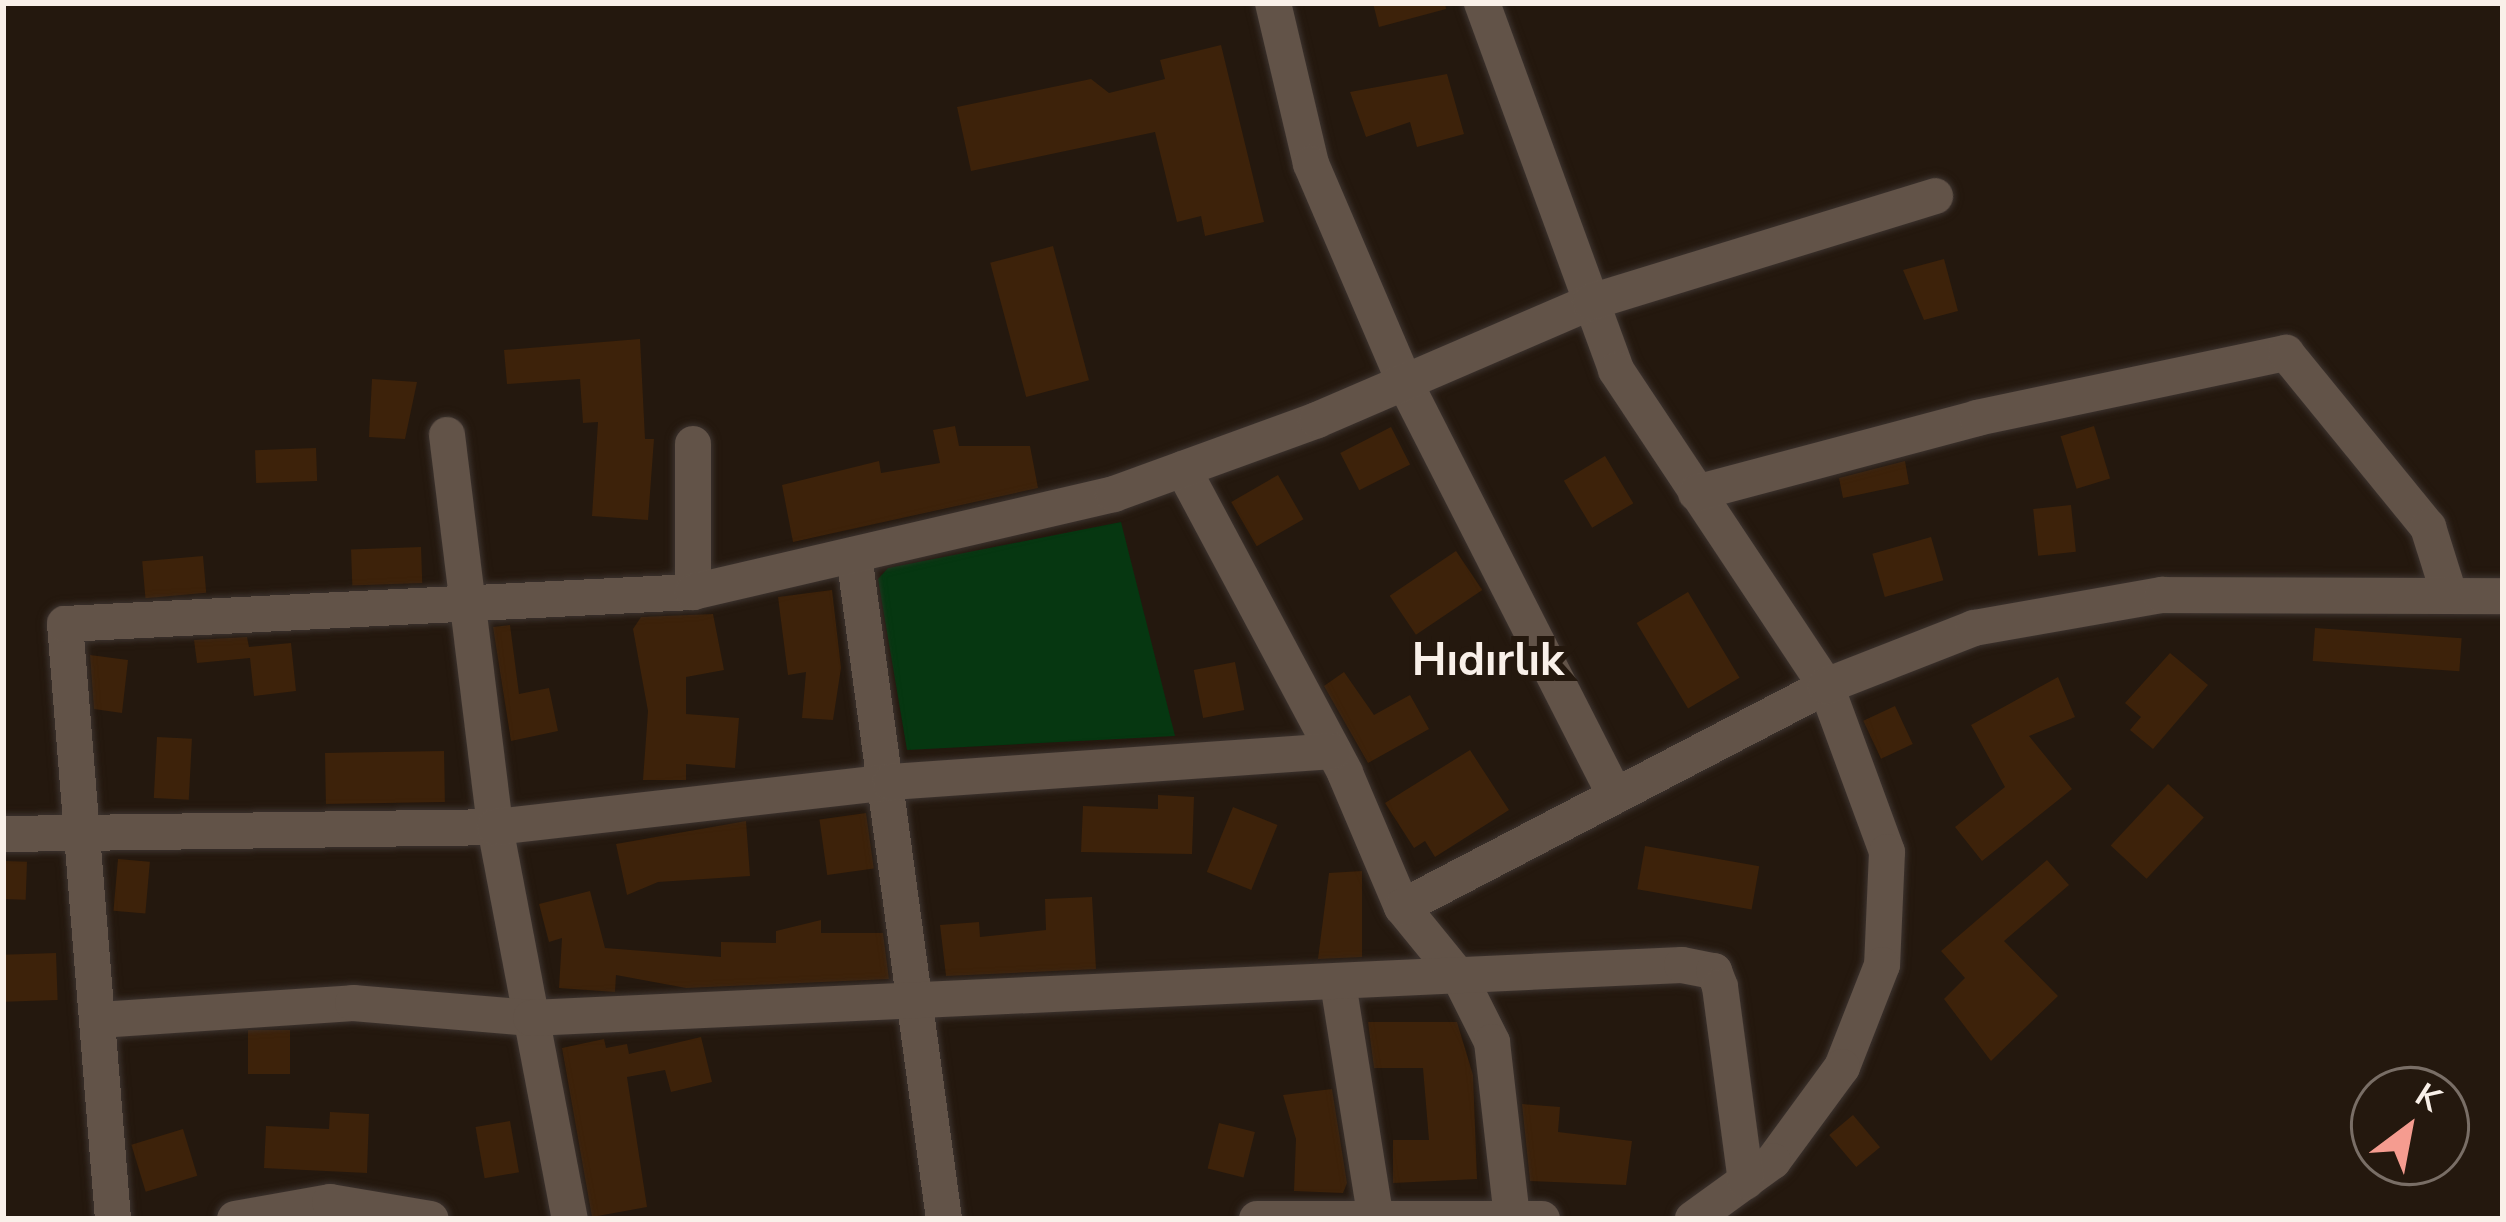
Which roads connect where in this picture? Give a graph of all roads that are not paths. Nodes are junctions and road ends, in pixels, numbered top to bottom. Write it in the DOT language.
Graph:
graph roads {
  1 [pos="1273,3"];
  2 [pos="1482,3"];
  3 [pos="1935,196"];
  4 [pos="1591,302"];
  5 [pos="1405,382"];
  6 [pos="447,435"];
  7 [pos="694,444"];
  8 [pos="1184,469"];
  9 [pos="1696,493"];
  10 [pos="854,554"];
  11 [pos="693,592"];
  12 [pos="2450,595"];
  13 [pos="2503,596"];
  14 [pos="463,610"];
  15 [pos="1826,686"];
  16 [pos="1333,751"];
  17 [pos="891,782"];
  18 [pos="1615,796"];
  19 [pos="496,827"];
  20 [pos="3,834"];
  21 [pos="83,837"];
  22 [pos="1402,907"];
  23 [pos="1460,978"];
  24 [pos="1338,983"];
  25 [pos="918,1001"];
  26 [pos="531,1018"];
  27 [pos="99,1020"];
  28 [pos="1746,1180"];
  29 [pos="1375,1214"];
  30 [pos="1512,1218"];
  31 [pos="113,1219"];
  32 [pos="235,1219"];
  33 [pos="431,1219"];
  34 [pos="570,1219"];
  35 [pos="944,1219"];
  36 [pos="1257,1219"];
  37 [pos="1542,1219"];
  38 [pos="1693,1219"];
  1 -- 5 [label="street"];
  2 -- 4 [label="street"];
  3 -- 4 [label="street"];
  4 -- 5 [label="street"];
  4 -- 9 [label="street"];
  5 -- 8 [label="street"];
  5 -- 18 [label="street"];
  6 -- 14 [label="street"];
  7 -- 11 [label="street"];
  8 -- 10 [label="street"];
  8 -- 16 [label="street"];
  9 -- 12 [label="street"];
  9 -- 15 [label="street"];
  10 -- 11 [label="street"];
  10 -- 17 [label="street"];
  11 -- 14 [label="street"];
  12 -- 13 [label="street"];
  12 -- 15 [label="street"];
  14 -- 19 [label="street"];
  14 -- 21 [label="street"];
  15 -- 18 [label="street"];
  15 -- 28 [label="street"];
  16 -- 17 [label="street"];
  16 -- 22 [label="street"];
  17 -- 19 [label="street"];
  17 -- 25 [label="street"];
  18 -- 22 [label="street"];
  19 -- 21 [label="street"];
  19 -- 26 [label="street"];
  20 -- 21 [label="street"];
  21 -- 27 [label="street"];
  22 -- 23 [label="street"];
  23 -- 24 [label="street"];
  23 -- 28 [label="street"];
  23 -- 30 [label="street"];
  24 -- 25 [label="street"];
  24 -- 29 [label="street"];
  25 -- 26 [label="street"];
  25 -- 35 [label="street"];
  26 -- 27 [label="street"];
  26 -- 34 [label="street"];
  27 -- 31 [label="street"];
  28 -- 38 [label="street"];
  29 -- 30 [label="street"];
  29 -- 36 [label="street"];
  30 -- 37 [label="street"];
  32 -- 33 [label="street"];
}
